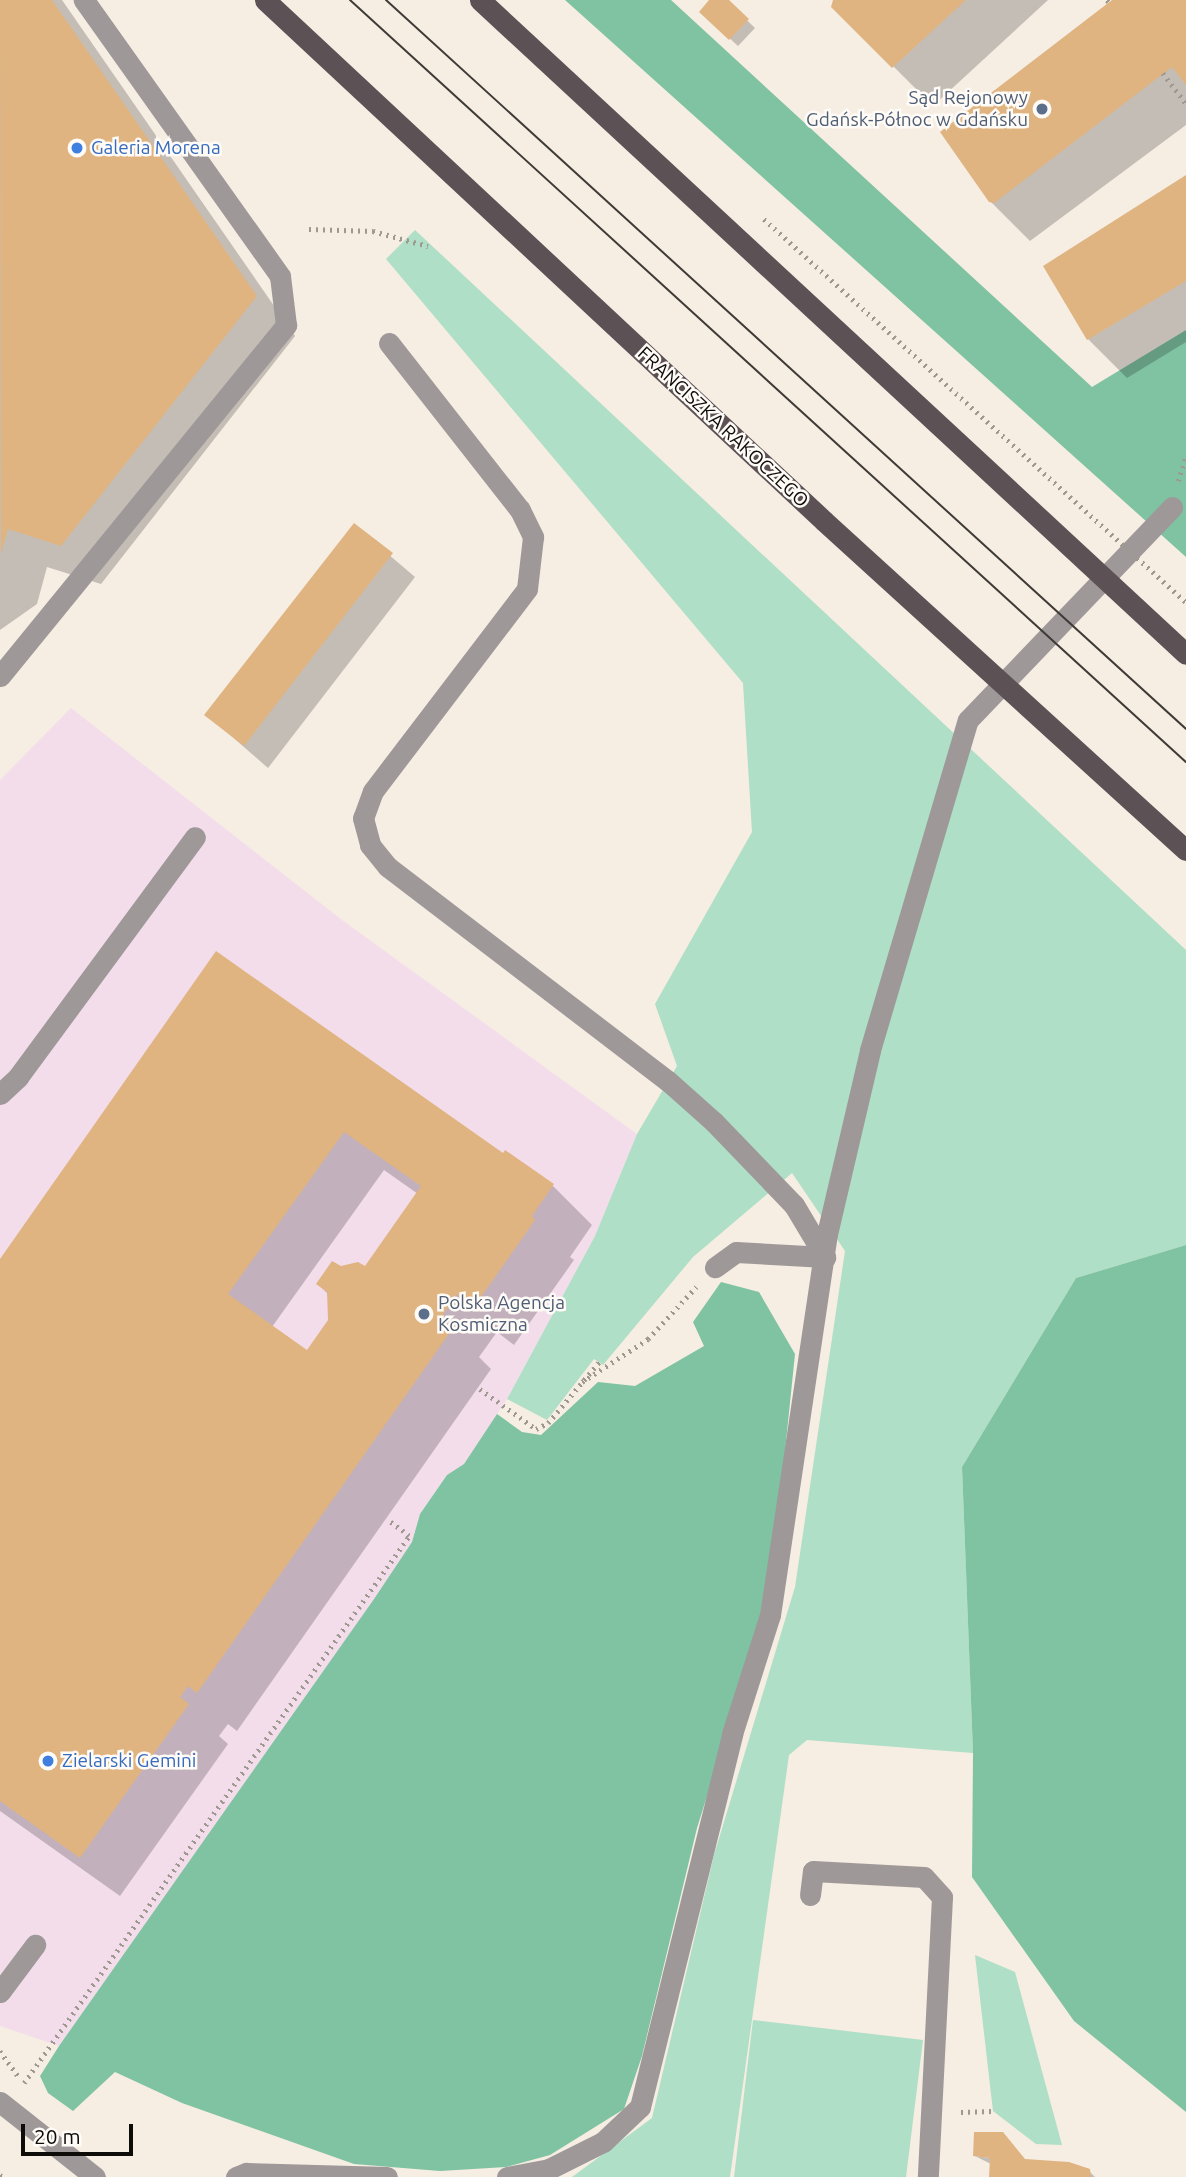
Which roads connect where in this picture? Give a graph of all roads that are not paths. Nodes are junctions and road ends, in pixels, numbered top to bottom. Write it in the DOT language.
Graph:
graph roads {
  1 [pos="85,0"];
  2 [pos="265,0"];
  3 [pos="480,0"];
  4 [pos="389,343"];
  5 [pos="1172,506"];
  6 [pos="1186,654"];
  7 [pos="0,676"];
  8 [pos="195,837"];
  9 [pos="1186,850"];
  10 [pos="0,1094"];
  11 [pos="825,1257"];
  12 [pos="715,1267"];
  13 [pos="810,1895"];
  14 [pos="35,1945"];
  15 [pos="0,1992"];
  16 [pos="0,2102"];
  17 [pos="95,2177"];
  18 [pos="236,2177"];
  19 [pos="387,2177"];
  20 [pos="508,2177"];
  21 [pos="928,2177"];
  1 -- 7 [label="street"];
  2 -- 9 [label="main road, FRANCISZKA RAKOCZEGO, bridge"];
  3 -- 6 [label="main road, bridge"];
  4 -- 11 [label="street"];
  5 -- 11 [label="street"];
  8 -- 10 [label="street"];
  11 -- 12 [label="street"];
  11 -- 20 [label="street"];
  13 -- 21 [label="street"];
  14 -- 15 [label="street"];
  16 -- 17 [label="street"];
  18 -- 19 [label="street"];
}
